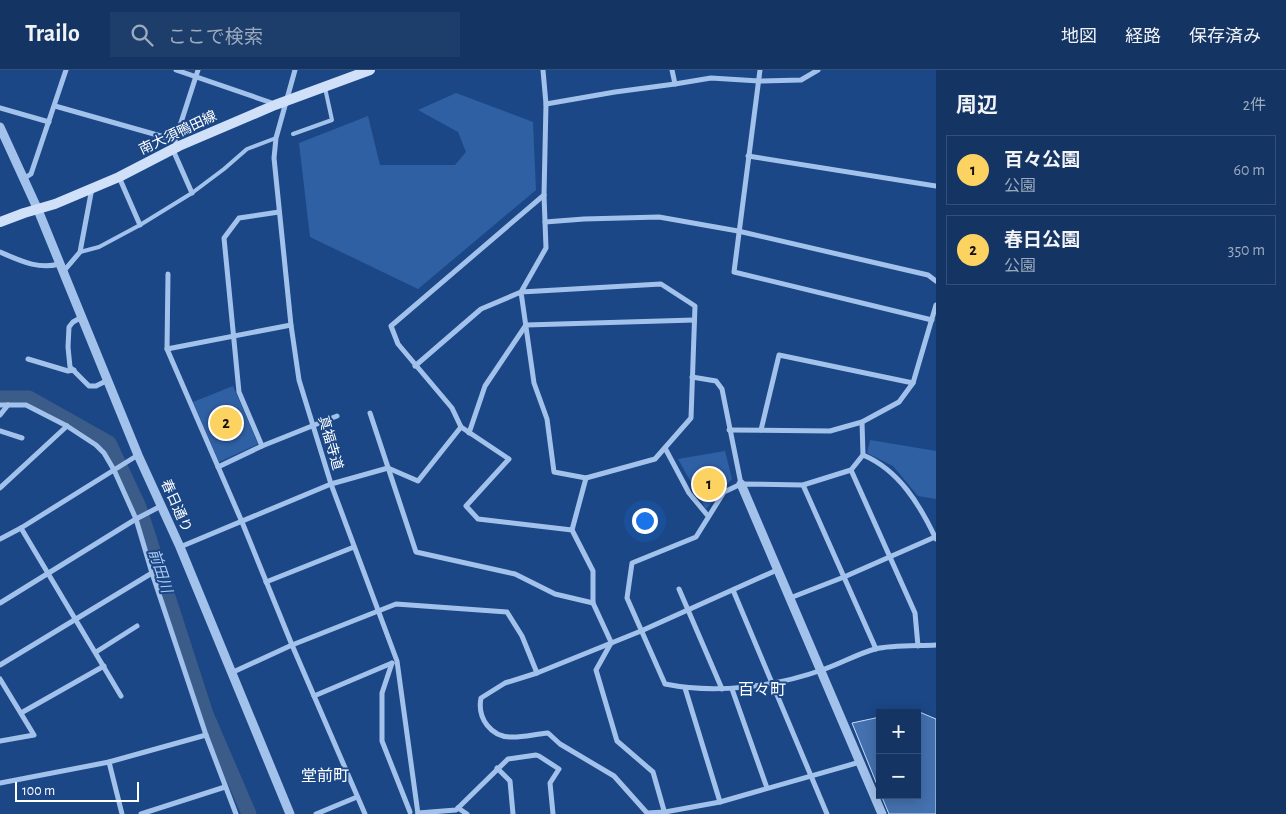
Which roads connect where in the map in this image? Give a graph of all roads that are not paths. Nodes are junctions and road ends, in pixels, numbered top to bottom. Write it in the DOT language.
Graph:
graph roads {
  1 [pos="66,70"];
  2 [pos="176,70"];
  3 [pos="198,70"];
  4 [pos="295,70"];
  5 [pos="370,70"];
  6 [pos="543,70"];
  7 [pos="672,70"];
  8 [pos="760,70"];
  9 [pos="818,70"];
  10 [pos="196,76"];
  11 [pos="759,81"];
  12 [pos="674,84"];
  13 [pos="325,86"];
  14 [pos="280,103"];
  15 [pos="546,104"];
  16 [pos="54,106"];
  17 [pos="0,108"];
  18 [pos="49,122"];
  19 [pos="0,127"];
  20 [pos="293,134"];
  21 [pos="276,138"];
  22 [pos="175,145"];
  23 [pos="748,156"];
  24 [pos="119,176"];
  25 [pos="23,179"];
  26 [pos="936,186"];
  27 [pos="92,188"];
  28 [pos="192,192"];
  29 [pos="544,195"];
  30 [pos="38,210"];
  31 [pos="279,212"];
  32 [pos="0,222"];
  33 [pos="545,222"];
  34 [pos="140,225"];
  35 [pos="738,231"];
  36 [pos="0,252"];
  37 [pos="80,252"];
  38 [pos="61,268"];
  39 [pos="168,274"];
  40 [pos="936,281"];
  41 [pos="521,292"];
  42 [pos="936,305"];
  43 [pos="82,317"];
  44 [pos="694,320"];
  45 [pos="932,320"];
  46 [pos="291,325"];
  47 [pos="526,325"];
  48 [pos="234,336"];
  49 [pos="167,349"];
  50 [pos="28,359"];
  51 [pos="415,366"];
  52 [pos="74,370"];
  53 [pos="692,377"];
  54 [pos="108,380"];
  55 [pos="913,383"];
  56 [pos="0,404"];
  57 [pos="8,405"];
  58 [pos="370,413"];
  59 [pos="0,415"];
  60 [pos="337,416"];
  61 [pos="862,422"];
  62 [pos="313,424"];
  63 [pos="67,426"];
  64 [pos="461,427"];
  65 [pos="729,430"];
  66 [pos="761,430"];
  67 [pos="0,431"];
  68 [pos="469,433"];
  69 [pos="22,438"];
  70 [pos="262,446"];
  71 [pos="665,448"];
  72 [pos="138,455"];
  73 [pos="863,455"];
  74 [pos="218,467"];
  75 [pos="388,468"];
  76 [pos="114,470"];
  77 [pos="851,470"];
  78 [pos="586,478"];
  79 [pos="331,484"];
  80 [pos="741,484"];
  81 [pos="803,486"];
  82 [pos="0,488"];
  83 [pos="161,506"];
  84 [pos="708,516"];
  85 [pos="136,519"];
  86 [pos="242,522"];
  87 [pos="21,528"];
  88 [pos="572,530"];
  89 [pos="935,538"];
  90 [pos="0,539"];
  91 [pos="354,546"];
  92 [pos="180,547"];
  93 [pos="890,557"];
  94 [pos="777,570"];
  95 [pos="48,573"];
  96 [pos="152,574"];
  97 [pos="844,577"];
  98 [pos="266,582"];
  99 [pos="679,589"];
  100 [pos="733,590"];
  101 [pos="790,598"];
  102 [pos="0,603"];
  103 [pos="592,603"];
  104 [pos="689,610"];
  105 [pos="377,611"];
  106 [pos="76,619"];
  107 [pos="137,626"];
  108 [pos="641,631"];
  109 [pos="611,642"];
  110 [pos="292,645"];
  111 [pos="936,645"];
  112 [pos="918,646"];
  113 [pos="876,649"];
  114 [pos="96,652"];
  115 [pos="395,662"];
  116 [pos="0,665"];
  117 [pos="104,666"];
  118 [pos="822,671"];
  119 [pos="230,673"];
  120 [pos="537,673"];
  121 [pos="0,679"];
  122 [pos="772,683"];
  123 [pos="686,688"];
  124 [pos="722,688"];
  125 [pos="732,689"];
  126 [pos="121,696"];
  127 [pos="314,696"];
  128 [pos="21,713"];
  129 [pos="206,735"];
  130 [pos="0,741"];
  131 [pos="109,762"];
  132 [pos="860,762"];
  133 [pos="497,768"];
  134 [pos="811,777"];
  135 [pos="0,783"];
  136 [pos="225,787"];
  137 [pos="767,788"];
  138 [pos="357,797"];
  139 [pos="720,802"];
  140 [pos="458,808"];
  141 [pos="418,812"];
  142 [pos="408,813"];
  143 [pos="665,813"];
  144 [pos="122,814"];
  145 [pos="142,814"];
  146 [pos="236,814"];
  147 [pos="290,814"];
  148 [pos="316,814"];
  149 [pos="364,814"];
  150 [pos="468,814"];
  151 [pos="513,814"];
  152 [pos="553,814"];
  153 [pos="827,814"];
  154 [pos="882,814"];
  1 -- 16 [label="street"];
  2 -- 10 [label="street"];
  3 -- 10 [label="street"];
  4 -- 14 [label="street, 真福寺道"];
  5 -- 13 [label="main road, 南大須鴨田線"];
  6 -- 15 [label="street"];
  7 -- 12 [label="street"];
  8 -- 11 [label="street"];
  9 -- 11 [label="street"];
  10 -- 14 [label="street"];
  10 -- 22 [label="street"];
  11 -- 12 [label="street"];
  11 -- 23 [label="street"];
  12 -- 15 [label="street"];
  13 -- 14 [label="main road, 南大須鴨田線"];
  13 -- 20 [label="lane"];
  14 -- 21 [label="street, 真福寺道"];
  14 -- 22 [label="main road, 南大須鴨田線"];
  15 -- 29 [label="street"];
  16 -- 18 [label="street"];
  16 -- 22 [label="street"];
  17 -- 18 [label="street"];
  18 -- 25 [label="street"];
  19 -- 25 [label="street, 春日通り"];
  21 -- 28 [label="lane"];
  21 -- 31 [label="street, 真福寺道"];
  22 -- 24 [label="main road, 南大須鴨田線"];
  22 -- 28 [label="street"];
  23 -- 26 [label="street"];
  23 -- 35 [label="street"];
  24 -- 27 [label="main road, 南大須鴨田線"];
  24 -- 34 [label="street"];
  25 -- 30 [label="street, 春日通り"];
  27 -- 30 [label="main road, 南大須鴨田線"];
  27 -- 37 [label="street"];
  28 -- 34 [label="lane"];
  29 -- 33 [label="street"];
  29 -- 51 [label="street"];
  30 -- 32 [label="main road, 南大須鴨田線"];
  30 -- 38 [label="street, 春日通り"];
  31 -- 46 [label="street, 真福寺道"];
  31 -- 48 [label="street"];
  33 -- 35 [label="street"];
  33 -- 41 [label="street"];
  34 -- 37 [label="lane"];
  35 -- 40 [label="street"];
  35 -- 45 [label="street"];
  36 -- 38 [label="street"];
  37 -- 38 [label="street"];
  38 -- 43 [label="street, 春日通り"];
  39 -- 49 [label="street"];
  41 -- 44 [label="street"];
  41 -- 47 [label="street"];
  41 -- 51 [label="street"];
  42 -- 45 [label="street"];
  43 -- 52 [label="street"];
  43 -- 54 [label="street, 春日通り"];
  44 -- 47 [label="street"];
  44 -- 53 [label="street"];
  45 -- 55 [label="street"];
  46 -- 48 [label="street"];
  46 -- 62 [label="street, 真福寺道"];
  47 -- 68 [label="street"];
  47 -- 78 [label="street"];
  48 -- 49 [label="street"];
  48 -- 70 [label="street"];
  49 -- 74 [label="street"];
  50 -- 52 [label="street"];
  51 -- 64 [label="street"];
  52 -- 54 [label="street"];
  53 -- 65 [label="street"];
  53 -- 71 [label="street"];
  54 -- 72 [label="street, 春日通り"];
  55 -- 61 [label="street"];
  55 -- 66 [label="street"];
  56 -- 57 [label="street"];
  57 -- 59 [label="street"];
  57 -- 63 [label="street"];
  58 -- 75 [label="street"];
  60 -- 62 [label="street"];
  61 -- 66 [label="street"];
  61 -- 73 [label="street"];
  62 -- 70 [label="street"];
  62 -- 79 [label="street, 真福寺道"];
  63 -- 76 [label="street"];
  63 -- 82 [label="street"];
  64 -- 68 [label="street"];
  64 -- 75 [label="street"];
  65 -- 66 [label="street"];
  65 -- 80 [label="street"];
  67 -- 69 [label="street"];
  68 -- 88 [label="street"];
  70 -- 74 [label="street"];
  71 -- 78 [label="street"];
  71 -- 84 [label="street"];
  72 -- 76 [label="street"];
  72 -- 83 [label="street, 春日通り"];
  73 -- 77 [label="street"];
  73 -- 89 [label="street"];
  74 -- 86 [label="street"];
  75 -- 79 [label="street"];
  75 -- 103 [label="street"];
  76 -- 85 [label="street"];
  76 -- 87 [label="street"];
  77 -- 81 [label="street"];
  77 -- 93 [label="street"];
  78 -- 88 [label="street"];
  79 -- 86 [label="street"];
  79 -- 91 [label="street, 真福寺道"];
  80 -- 81 [label="street"];
  80 -- 84 [label="street"];
  80 -- 94 [label="street"];
  81 -- 97 [label="street"];
  83 -- 85 [label="street"];
  83 -- 92 [label="street, 春日通り"];
  84 -- 108 [label="street"];
  85 -- 95 [label="street"];
  85 -- 96 [label="street"];
  86 -- 92 [label="street"];
  86 -- 98 [label="street"];
  87 -- 90 [label="street"];
  87 -- 95 [label="street"];
  88 -- 103 [label="street"];
  89 -- 93 [label="street"];
  91 -- 98 [label="street"];
  91 -- 105 [label="street, 真福寺道"];
  92 -- 119 [label="street, 春日通り"];
  93 -- 97 [label="street"];
  93 -- 112 [label="street"];
  94 -- 100 [label="street"];
  94 -- 101 [label="street"];
  95 -- 102 [label="street"];
  95 -- 106 [label="street"];
  96 -- 106 [label="street"];
  96 -- 129 [label="street"];
  97 -- 101 [label="street"];
  97 -- 113 [label="street"];
  98 -- 110 [label="street"];
  99 -- 104 [label="street"];
  100 -- 104 [label="street"];
  100 -- 122 [label="street"];
  101 -- 118 [label="street"];
  103 -- 109 [label="street"];
  104 -- 108 [label="street"];
  104 -- 124 [label="street"];
  105 -- 110 [label="street"];
  105 -- 115 [label="street, 真福寺道"];
  105 -- 120 [label="street"];
  106 -- 114 [label="street"];
  106 -- 116 [label="street"];
  107 -- 114 [label="street"];
  108 -- 109 [label="street"];
  108 -- 123 [label="street"];
  109 -- 120 [label="street"];
  109 -- 143 [label="street"];
  110 -- 119 [label="street"];
  110 -- 127 [label="street"];
  111 -- 112 [label="street"];
  112 -- 113 [label="street"];
  113 -- 118 [label="street"];
  114 -- 117 [label="street"];
  115 -- 127 [label="street"];
  115 -- 141 [label="street, 真福寺道"];
  115 -- 142 [label="street"];
  117 -- 126 [label="street"];
  117 -- 128 [label="street"];
  118 -- 122 [label="street"];
  118 -- 132 [label="street"];
  119 -- 147 [label="street, 春日通り"];
  120 -- 143 [label="street"];
  121 -- 128 [label="street"];
  122 -- 125 [label="street"];
  122 -- 134 [label="street"];
  123 -- 124 [label="street"];
  123 -- 139 [label="street"];
  124 -- 125 [label="street"];
  125 -- 137 [label="street"];
  127 -- 138 [label="street"];
  128 -- 130 [label="street"];
  129 -- 131 [label="street"];
  129 -- 136 [label="street"];
  131 -- 135 [label="street"];
  131 -- 144 [label="street"];
  132 -- 134 [label="street"];
  132 -- 154 [label="street"];
  133 -- 140 [label="street"];
  133 -- 151 [label="street"];
  133 -- 152 [label="street"];
  134 -- 137 [label="street"];
  134 -- 153 [label="street"];
  136 -- 145 [label="street"];
  136 -- 146 [label="street"];
  137 -- 139 [label="street"];
  138 -- 148 [label="street"];
  138 -- 149 [label="street"];
  139 -- 143 [label="street"];
  140 -- 141 [label="street"];
  140 -- 150 [label="street"];
  141 -- 142 [label="street"];
}
